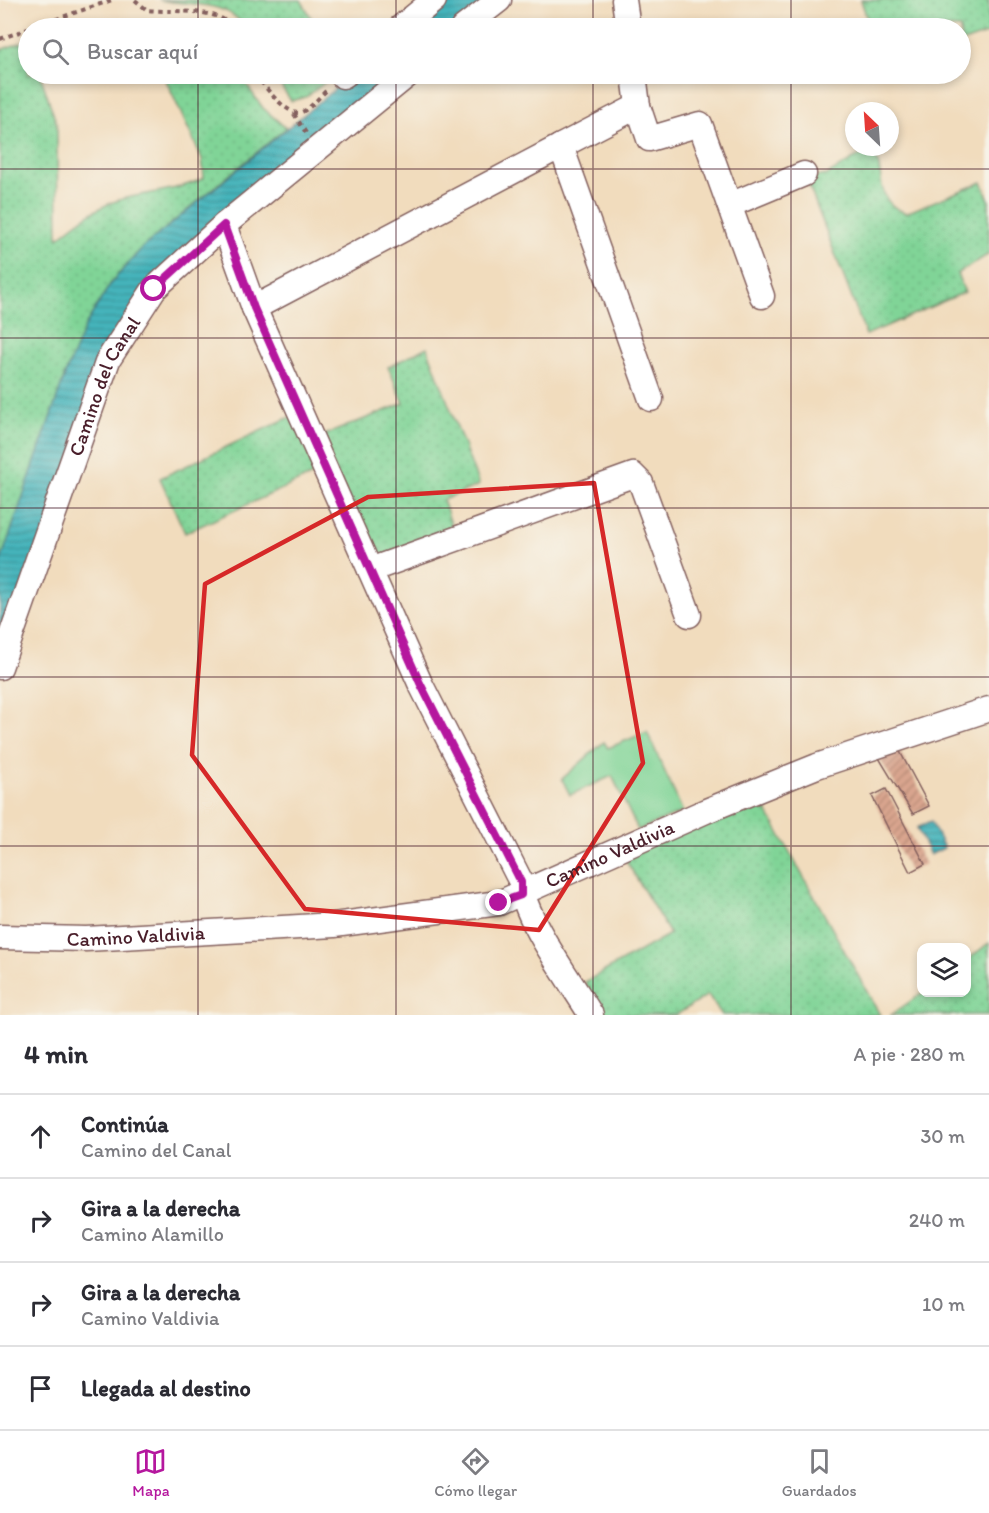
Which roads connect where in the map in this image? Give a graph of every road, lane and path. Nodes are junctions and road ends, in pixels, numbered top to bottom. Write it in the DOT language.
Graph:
graph roads {
  1 [pos="112,0"];
  2 [pos="135,0"];
  3 [pos="435,0"];
  4 [pos="499,0"];
  5 [pos="624,0"];
  6 [pos="60,18"];
  7 [pos="218,18"];
  8 [pos="412,18"];
  9 [pos="476,18"];
  10 [pos="627,18"];
  11 [pos="18,33"];
  12 [pos="0,39"];
  13 [pos="264,84"];
  14 [pos="334,84"];
  15 [pos="397,84"];
  16 [pos="635,84"];
  17 [pos="638,106"];
  18 [pos="561,146"];
  19 [pos="804,174"];
  20 [pos="729,206"];
  21 [pos="224,225"];
  22 [pos="762,296"];
  23 [pos="254,308"];
  24 [pos="651,399"];
  25 [pos="370,570"];
  26 [pos="689,615"];
  27 [pos="0,666"];
  28 [pos="989,709"];
  29 [pos="521,895"];
  30 [pos="0,937"];
  31 [pos="591,1015"];
  1 -- 6 [label="path"];
  2 -- 7 [label="path"];
  3 -- 8 [label="street"];
  4 -- 9 [label="street"];
  5 -- 10 [label="street"];
  11 -- 12 [label="path"];
  13 -- 14 [label="path"];
  15 -- 21 [label="street, Camino del Canal"];
  16 -- 17 [label="street"];
  17 -- 18 [label="street"];
  17 -- 20 [label="street"];
  18 -- 23 [label="street"];
  18 -- 24 [label="street"];
  19 -- 20 [label="street"];
  20 -- 22 [label="street"];
  21 -- 23 [label="street"];
  21 -- 27 [label="street, Camino del Canal"];
  23 -- 25 [label="street"];
  25 -- 26 [label="street"];
  25 -- 29 [label="street"];
  28 -- 29 [label="street, Camino Valdivia"];
  29 -- 30 [label="street, Camino Valdivia"];
  29 -- 31 [label="street"];
}
